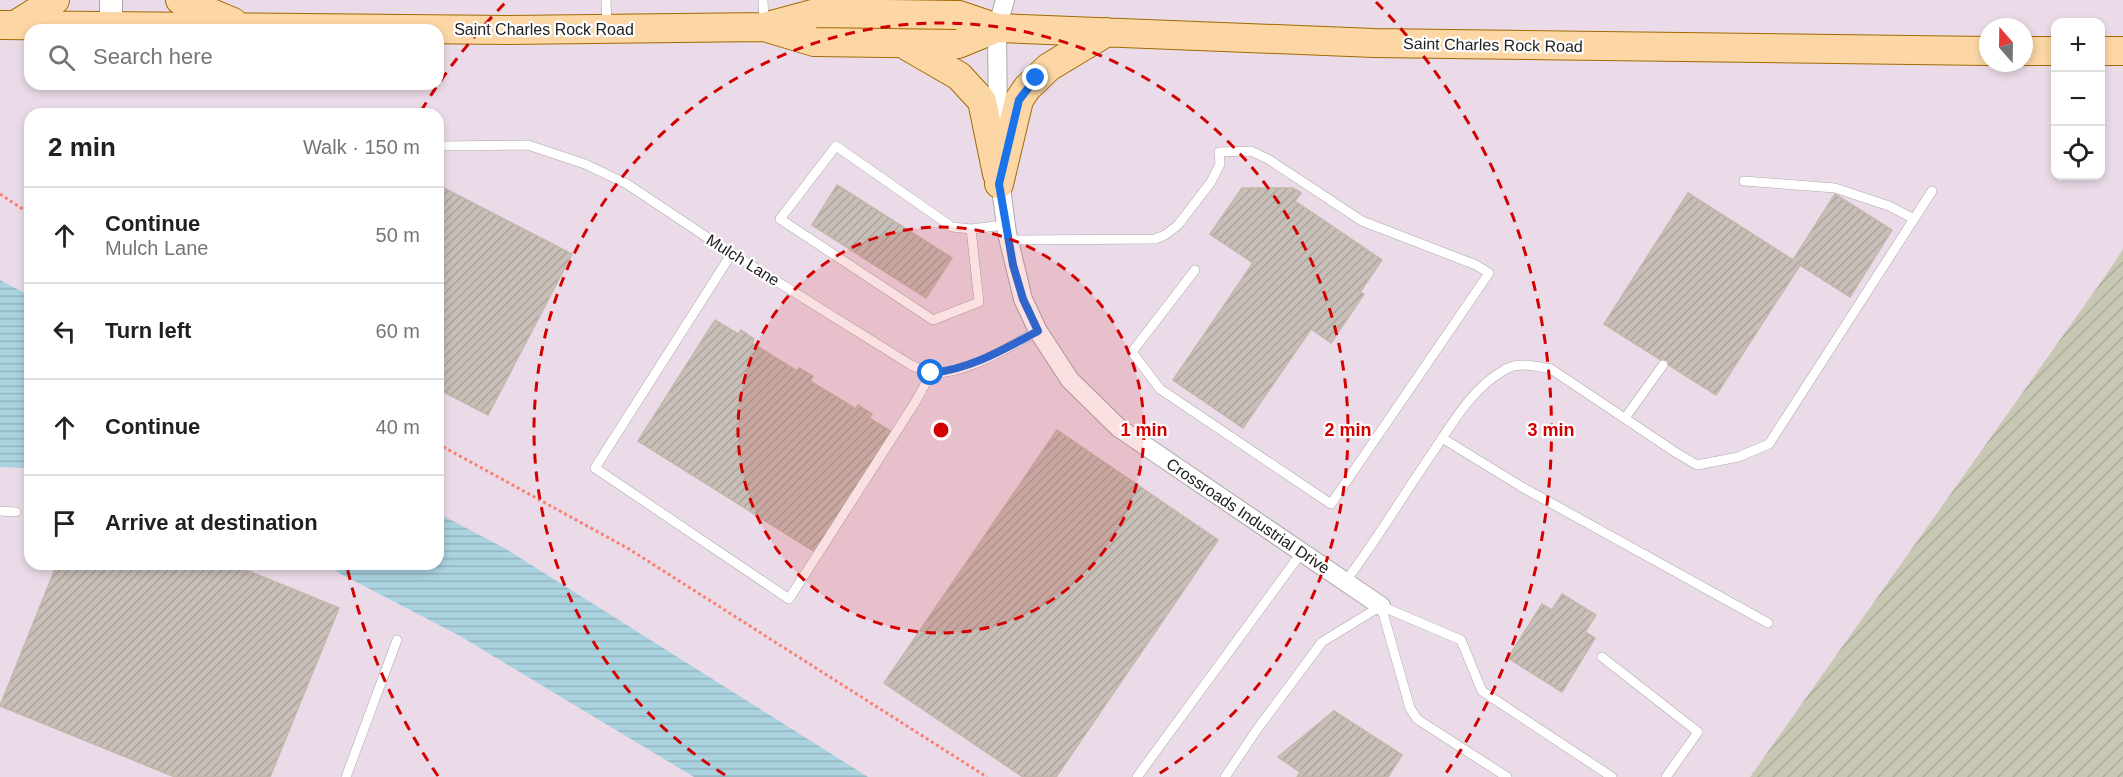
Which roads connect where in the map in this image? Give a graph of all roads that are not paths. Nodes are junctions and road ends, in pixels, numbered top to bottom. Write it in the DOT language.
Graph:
graph roads {
  1 [pos="56,0"];
  2 [pos="180,0"];
  3 [pos="606,0"];
  4 [pos="1005,0"];
  5 [pos="847,7"];
  6 [pos="111,13"];
  7 [pos="763,14"];
  8 [pos="210,24"];
  9 [pos="237,24"];
  10 [pos="8,25"];
  11 [pos="997,28"];
  12 [pos="607,29"];
  13 [pos="444,30"];
  14 [pos="1107,32"];
  15 [pos="902,43"];
  16 [pos="1979,51"];
  17 [pos="2033,51"];
  18 [pos="2051,51"];
  19 [pos="2105,51"];
  20 [pos="2123,51"];
  21 [pos="444,146"];
  22 [pos="1744,181"];
  23 [pos="999,184"];
  24 [pos="1932,191"];
  25 [pos="1914,219"];
  26 [pos="971,229"];
  27 [pos="1007,233"];
  28 [pos="732,253"];
  29 [pos="1195,270"];
  30 [pos="1038,331"];
  31 [pos="1663,365"];
  32 [pos="931,373"];
  33 [pos="1624,418"];
  34 [pos="1442,438"];
  35 [pos="0,512"];
  36 [pos="16,512"];
  37 [pos="1302,552"];
  38 [pos="1345,582"];
  39 [pos="1381,606"];
  40 [pos="1768,623"];
  41 [pos="397,640"];
  42 [pos="1602,657"];
  43 [pos="346,777"];
  44 [pos="1137,777"];
  45 [pos="1225,777"];
  46 [pos="1507,777"];
  47 [pos="1612,777"];
  48 [pos="1666,777"];
  1 -- 10 [label="main road"];
  2 -- 9 [label="main road"];
  3 -- 12 [label="lane"];
  4 -- 11 [label="street, Crossroads Industrial Drive"];
  5 -- 7 [label="main road, Saint Charles Rock Road"];
  5 -- 11 [label="main road, Saint Charles Rock Road"];
  6 -- 8 [label="main road, Saint Charles Rock Road"];
  6 -- 10 [label="main road, Saint Charles Rock Road"];
  7 -- 12 [label="main road, Saint Charles Rock Road"];
  7 -- 15 [label="main road, Saint Charles Rock Road"];
  11 -- 14 [label="main road, Saint Charles Rock Road"];
  11 -- 15 [label="main road, Saint Charles Rock Road"];
  11 -- 23 [label="street, Crossroads Industrial Drive"];
  12 -- 13 [label="main road, Saint Charles Rock Road"];
  14 -- 16 [label="main road, Saint Charles Rock Road"];
  14 -- 23 [label="main road"];
  15 -- 23 [label="main road"];
  17 -- 18 [label="main road"];
  19 -- 20 [label="main road"];
  21 -- 28 [label="lane, Mulch Lane"];
  22 -- 25 [label="lane"];
  23 -- 27 [label="street, Crossroads Industrial Drive"];
  24 -- 25 [label="lane"];
  25 -- 33 [label="lane"];
  26 -- 26 [label="lane"];
  26 -- 27 [label="lane"];
  27 -- 29 [label="lane"];
  27 -- 30 [label="street, Crossroads Industrial Drive"];
  28 -- 32 [label="lane, Mulch Lane"];
  28 -- 32 [label="lane"];
  30 -- 32 [label="lane"];
  30 -- 37 [label="street, Crossroads Industrial Drive"];
  31 -- 33 [label="lane"];
  33 -- 34 [label="lane"];
  34 -- 38 [label="lane"];
  34 -- 40 [label="lane"];
  35 -- 36 [label="lane"];
  37 -- 38 [label="street, Crossroads Industrial Drive"];
  37 -- 44 [label="lane"];
  38 -- 39 [label="street, Crossroads Industrial Drive"];
  39 -- 45 [label="lane"];
  39 -- 46 [label="lane"];
  39 -- 47 [label="lane"];
  41 -- 43 [label="lane"];
  42 -- 48 [label="lane"];
}
